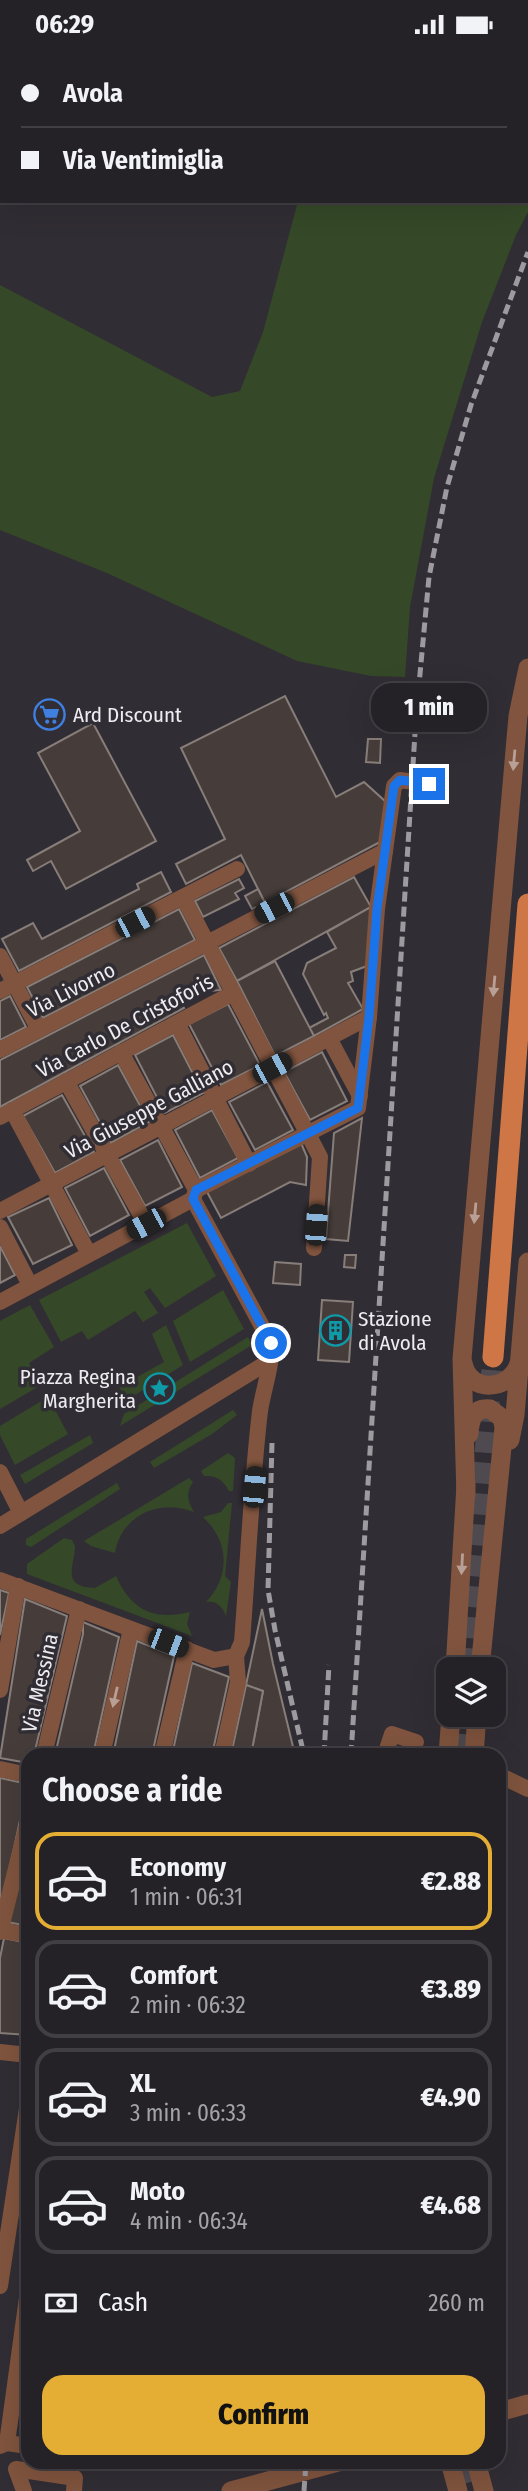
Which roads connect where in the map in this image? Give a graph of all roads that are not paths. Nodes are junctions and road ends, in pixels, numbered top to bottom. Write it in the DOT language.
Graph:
graph roads {
  1 [pos="528,668"];
  2 [pos="429,784"];
  3 [pos="385,851"];
  4 [pos="237,869"];
  5 [pos="183,897"];
  6 [pos="528,904"];
  7 [pos="207,943"];
  8 [pos="0,956"];
  9 [pos="7,987"];
  10 [pos="233,993"];
  11 [pos="369,1012"];
  12 [pos="177,1023"];
  13 [pos="39,1030"];
  14 [pos="323,1041"];
  15 [pos="0,1051"];
  16 [pos="121,1052"];
  17 [pos="272,1068"];
  18 [pos="66,1081"];
  19 [pos="360,1096"];
  20 [pos="215,1098"];
  21 [pos="6,1113"];
  22 [pos="161,1126"];
  23 [pos="305,1130"];
  24 [pos="107,1155"];
  25 [pos="247,1159"];
  26 [pos="51,1184"];
  27 [pos="193,1191"];
  28 [pos="0,1211"];
  29 [pos="142,1217"];
  30 [pos="0,1227"];
  31 [pos="85,1247"];
  32 [pos="314,1248"];
  33 [pos="528,1262"];
  34 [pos="30,1286"];
  35 [pos="0,1302"];
  36 [pos="493,1357"];
  37 [pos="520,1358"];
  38 [pos="463,1359"];
  39 [pos="268,1362"];
  40 [pos="0,1472"];
  41 [pos="466,1496"];
  42 [pos="496,1499"];
  43 [pos="21,1513"];
  44 [pos="0,1526"];
  45 [pos="0,1580"];
  46 [pos="17,1591"];
  47 [pos="77,1614"];
  48 [pos="129,1634"];
  49 [pos="185,1654"];
  50 [pos="236,1656"];
  51 [pos="456,1657"];
  52 [pos="481,1657"];
  53 [pos="0,1690"];
  54 [pos="451,1727"];
  55 [pos="477,1727"];
  56 [pos="416,1741"];
  57 [pos="46,1748"];
  58 [pos="104,1748"];
  59 [pos="164,1748"];
  60 [pos="224,1748"];
  61 [pos="387,1748"];
  62 [pos="449,1748"];
  63 [pos="477,1748"];
  64 [pos="0,1769"];
  65 [pos="21,1774"];
  66 [pos="506,1778"];
  67 [pos="523,1786"];
  68 [pos="21,1848"];
  69 [pos="0,1930"];
  70 [pos="21,1934"];
  71 [pos="0,2052"];
  72 [pos="21,2054"];
  73 [pos="21,2148"];
  74 [pos="0,2286"];
  75 [pos="21,2348"];
  76 [pos="528,2404"];
  77 [pos="506,2410"];
  78 [pos="3,2444"];
  79 [pos="21,2445"];
  80 [pos="452,2469"];
  81 [pos="478,2469"];
  82 [pos="276,2471"];
  83 [pos="24,2491"];
  84 [pos="74,2491"];
  85 [pos="231,2491"];
  86 [pos="458,2491"];
  87 [pos="484,2491"];
  1 -- 38 [label="street, one-way"];
  2 -- 3 [label="street"];
  3 -- 7 [label="street, Via Livorno"];
  3 -- 11 [label="street"];
  4 -- 5 [label="street"];
  5 -- 7 [label="street"];
  5 -- 9 [label="street"];
  6 -- 36 [label="main road"];
  7 -- 10 [label="street"];
  7 -- 13 [label="street, Via Livorno"];
  8 -- 9 [label="street"];
  9 -- 13 [label="street"];
  10 -- 12 [label="street, Via Carlo De Cristoforis"];
  10 -- 17 [label="street"];
  11 -- 14 [label="street, Via Giuseppe Galliano"];
  11 -- 19 [label="street"];
  12 -- 16 [label="street, Via Carlo De Cristoforis"];
  12 -- 20 [label="street"];
  13 -- 15 [label="street, Via Livorno"];
  14 -- 17 [label="street, Via Giuseppe Galliano"];
  14 -- 19 [label="street"];
  16 -- 18 [label="street, Via Carlo De Cristoforis"];
  16 -- 22 [label="street"];
  17 -- 20 [label="street, Via Giuseppe Galliano"];
  17 -- 23 [label="street"];
  18 -- 21 [label="street, Via Carlo De Cristoforis"];
  18 -- 24 [label="street"];
  19 -- 23 [label="street"];
  20 -- 22 [label="street, Via Giuseppe Galliano"];
  20 -- 25 [label="street"];
  21 -- 26 [label="street"];
  22 -- 24 [label="street, Via Giuseppe Galliano"];
  22 -- 27 [label="street"];
  23 -- 25 [label="street"];
  23 -- 32 [label="street"];
  24 -- 26 [label="street, Via Giuseppe Galliano"];
  24 -- 29 [label="street"];
  25 -- 27 [label="street"];
  26 -- 28 [label="street, Via Giuseppe Galliano"];
  26 -- 31 [label="street"];
  27 -- 29 [label="street"];
  27 -- 39 [label="street"];
  29 -- 31 [label="street"];
  30 -- 34 [label="street"];
  31 -- 34 [label="street"];
  33 -- 37 [label="street"];
  34 -- 35 [label="street"];
  37 -- 38 [label="street"];
  37 -- 42 [label="street"];
  38 -- 41 [label="street"];
  39 -- 43 [label="street"];
  39 -- 50 [label="street"];
  40 -- 43 [label="street"];
  41 -- 42 [label="street"];
  41 -- 51 [label="street, one-way"];
  42 -- 52 [label="street"];
  43 -- 44 [label="street"];
  45 -- 46 [label="street"];
  46 -- 47 [label="street"];
  46 -- 53 [label="street"];
  47 -- 48 [label="street"];
  47 -- 57 [label="street, Via Messina"];
  48 -- 49 [label="street"];
  48 -- 58 [label="street, one-way"];
  49 -- 50 [label="street"];
  49 -- 59 [label="street"];
  50 -- 60 [label="street"];
  54 -- 62 [label="street"];
  55 -- 63 [label="street"];
  56 -- 61 [label="street"];
  64 -- 65 [label="street"];
  66 -- 67 [label="street"];
  68 -- 69 [label="street"];
  69 -- 70 [label="street"];
  71 -- 72 [label="street"];
  73 -- 74 [label="street"];
  75 -- 78 [label="street"];
  76 -- 77 [label="street"];
  78 -- 79 [label="street"];
  80 -- 86 [label="street"];
  81 -- 87 [label="street"];
  82 -- 85 [label="street"];
  83 -- 84 [label="street"];
}
